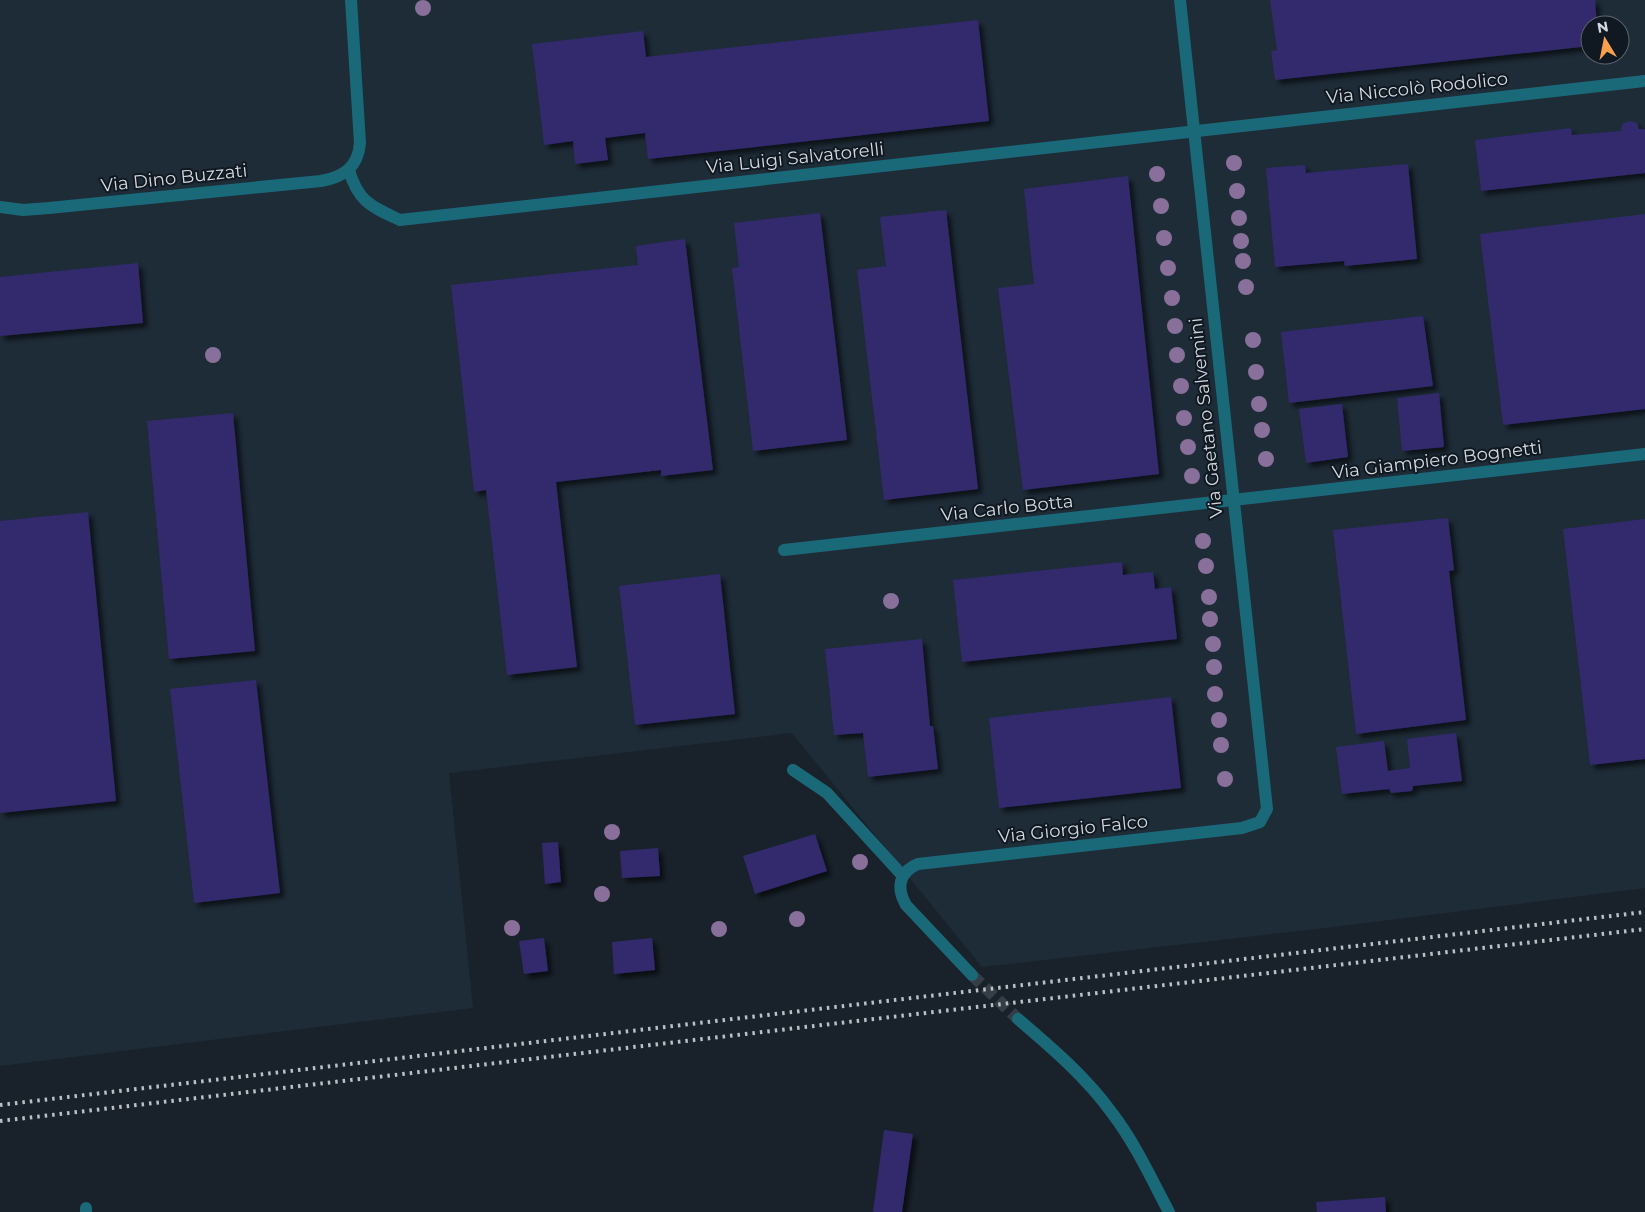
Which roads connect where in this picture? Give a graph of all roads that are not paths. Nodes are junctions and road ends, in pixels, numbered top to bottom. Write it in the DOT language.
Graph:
graph roads {
  1 [pos="351,0"];
  2 [pos="1180,0"];
  3 [pos="1645,81"];
  4 [pos="1194,130"];
  5 [pos="349,170"];
  6 [pos="0,207"];
  7 [pos="1645,454"];
  8 [pos="1233,501"];
  9 [pos="784,550"];
  10 [pos="793,770"];
  11 [pos="1252,826"];
  12 [pos="902,875"];
  13 [pos="972,975"];
  14 [pos="1018,1019"];
  15 [pos="1169,1212"];
  1 -- 5 [label="street"];
  2 -- 4 [label="street, Via Gaetano Salvemini"];
  3 -- 4 [label="street, Via Niccolò Rodolico"];
  4 -- 5 [label="street, Via Luigi Salvatorelli"];
  4 -- 8 [label="street, Via Gaetano Salvemini"];
  5 -- 6 [label="street, Via Dino Buzzati"];
  7 -- 8 [label="street, Via Giampiero Bognetti"];
  8 -- 9 [label="street, Via Carlo Botta"];
  8 -- 11 [label="street, Via Gaetano Salvemini"];
  10 -- 12 [label="street"];
  11 -- 12 [label="street, Via Giorgio Falco"];
  12 -- 13 [label="street"];
  14 -- 15 [label="street"];
}
